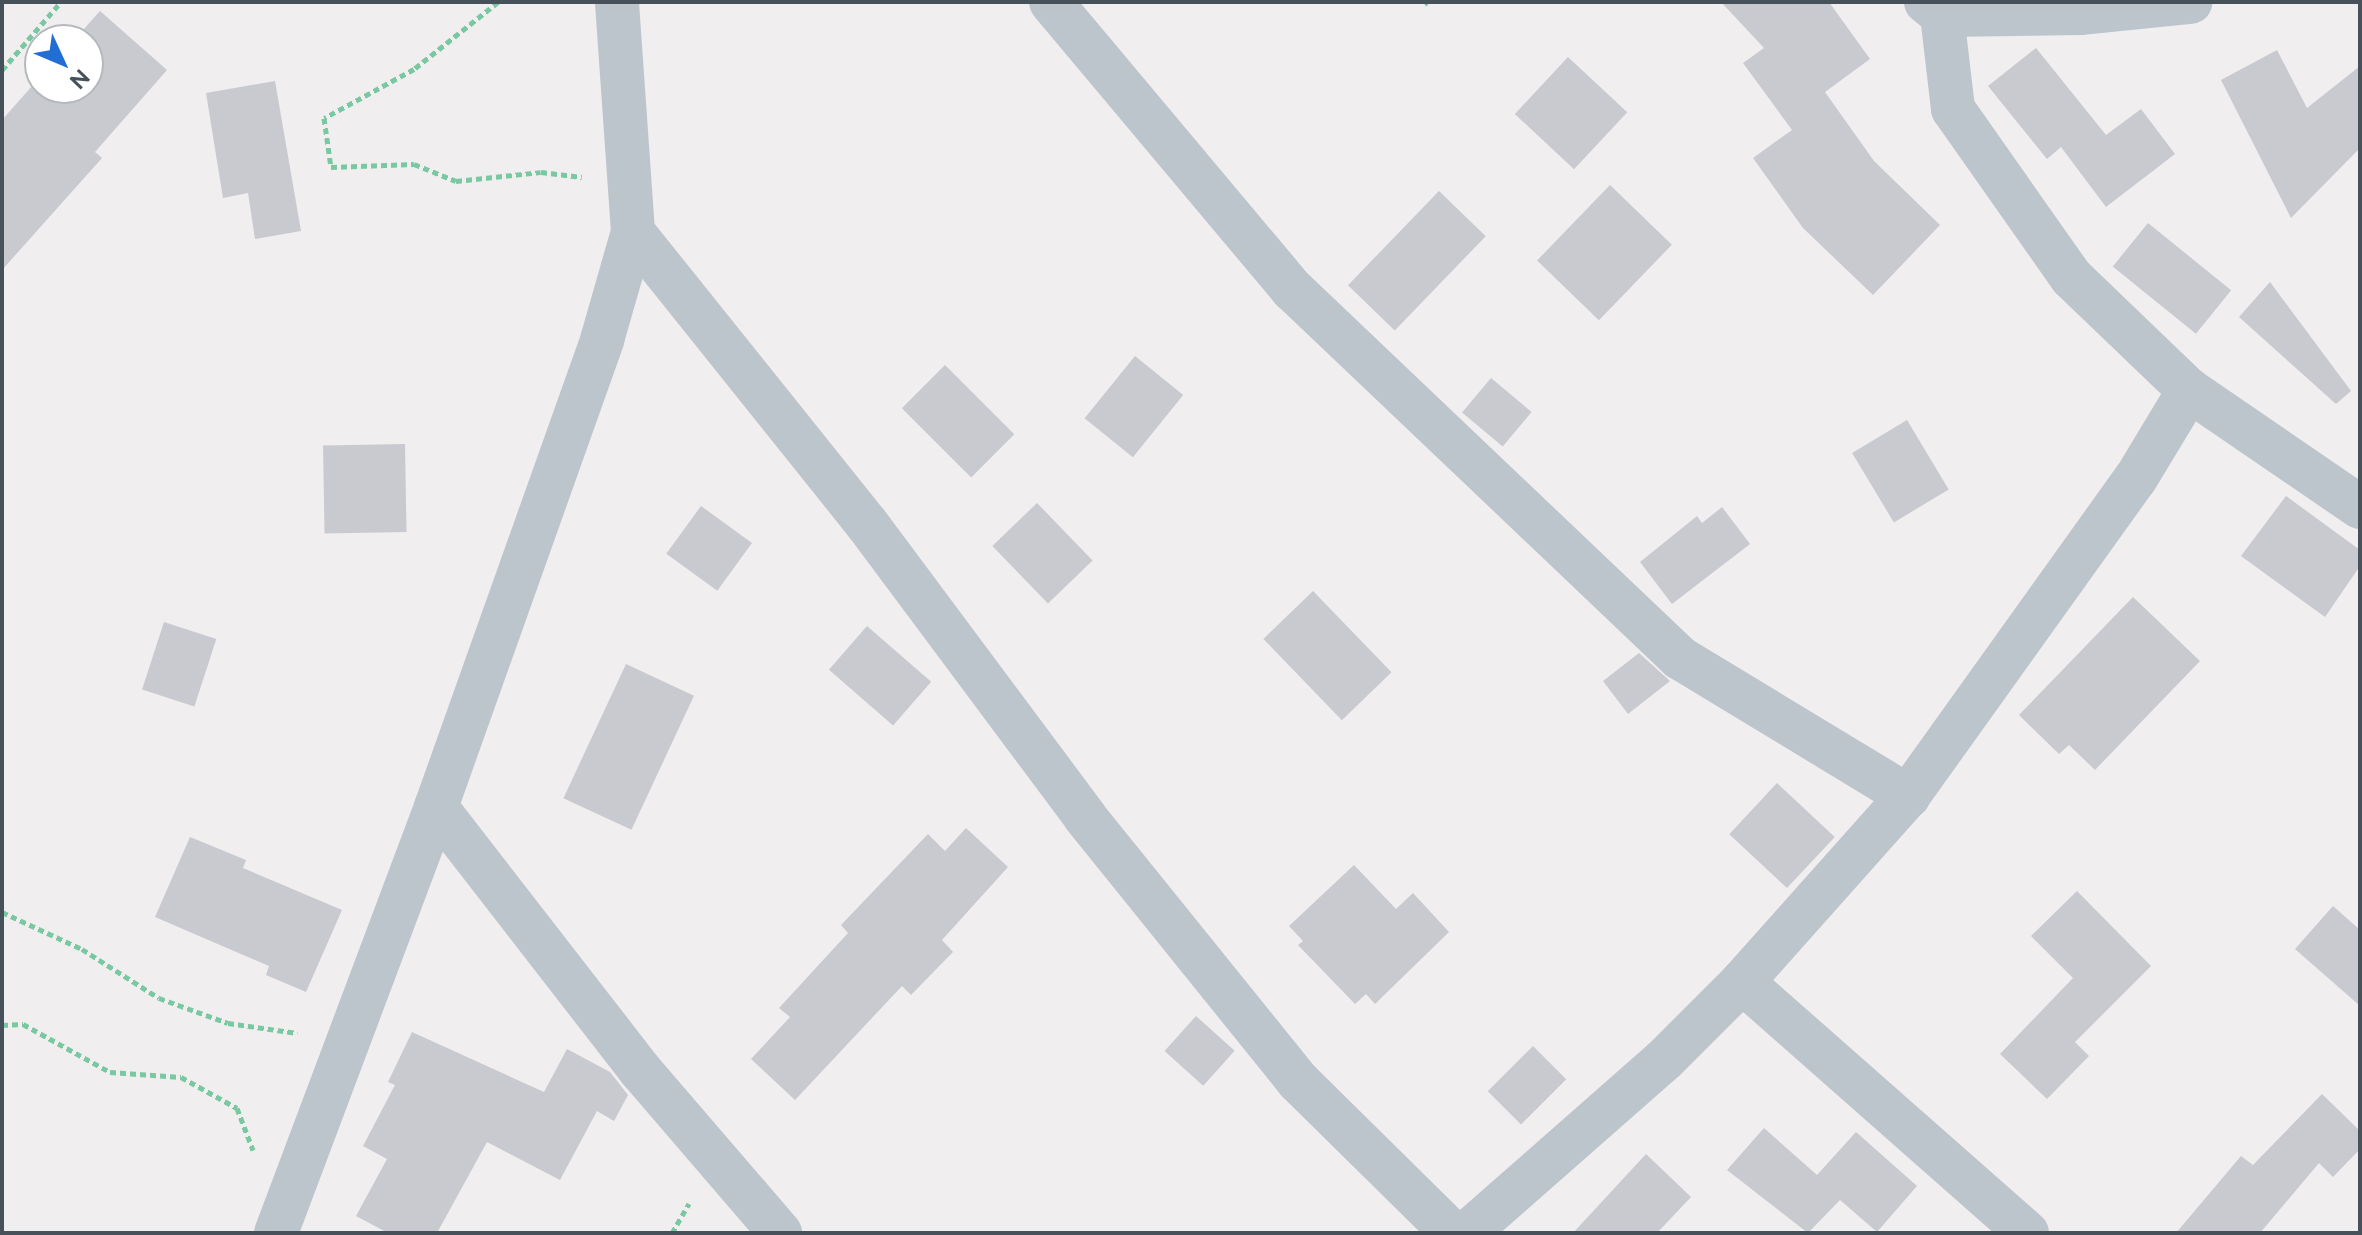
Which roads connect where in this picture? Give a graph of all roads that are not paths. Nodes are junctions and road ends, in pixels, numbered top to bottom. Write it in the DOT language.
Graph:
graph roads {
  1 [pos="617,2"];
  2 [pos="1051,2"];
  3 [pos="2190,2"];
  4 [pos="1934,9"];
  5 [pos="633,232"];
  6 [pos="2189,390"];
  7 [pos="2360,507"];
  8 [pos="1908,796"];
  9 [pos="436,807"];
  10 [pos="1742,982"];
  11 [pos="282,1216"];
  12 [pos="780,1233"];
  13 [pos="1452,1233"];
  14 [pos="1467,1233"];
  15 [pos="2027,1233"];
  1 -- 5 [label="street"];
  2 -- 8 [label="street"];
  3 -- 4 [label="street"];
  4 -- 6 [label="street"];
  5 -- 9 [label="street"];
  5 -- 13 [label="street"];
  6 -- 7 [label="street"];
  6 -- 8 [label="street"];
  8 -- 10 [label="street"];
  9 -- 11 [label="street"];
  9 -- 12 [label="street"];
  10 -- 14 [label="street"];
  10 -- 15 [label="street"];
}
